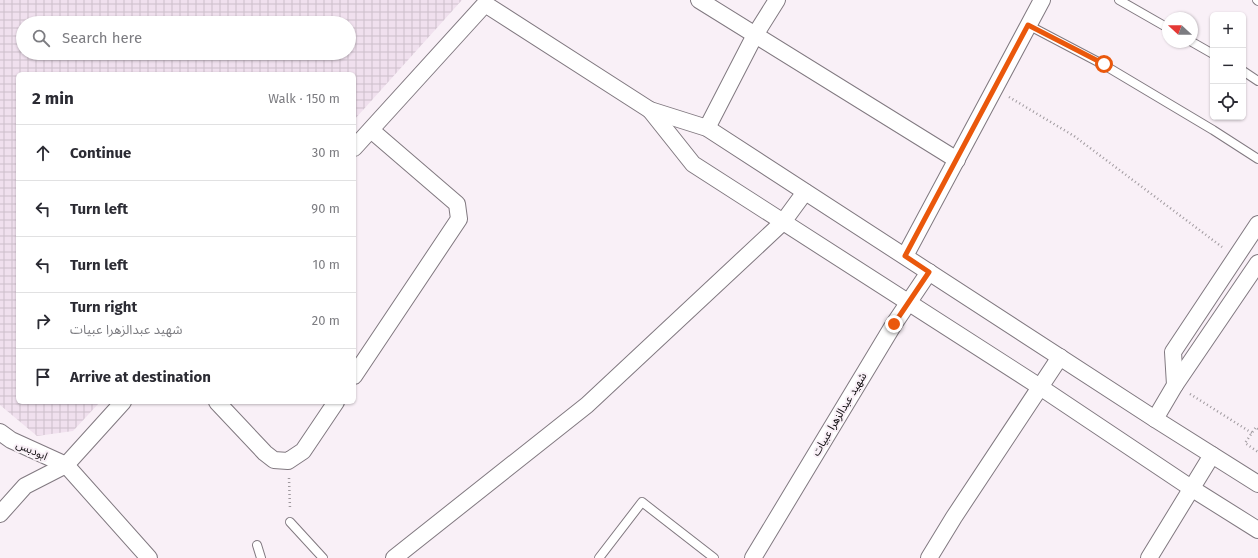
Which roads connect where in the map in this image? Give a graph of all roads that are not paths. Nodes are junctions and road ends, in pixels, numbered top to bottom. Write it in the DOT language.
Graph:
graph roads {
  1 [pos="698,0"];
  2 [pos="778,0"];
  3 [pos="1042,0"];
  4 [pos="1119,0"];
  5 [pos="486,2"];
  6 [pos="1028,25"];
  7 [pos="1162,25"];
  8 [pos="755,35"];
  9 [pos="1198,45"];
  10 [pos="1210,52"];
  11 [pos="1246,74"];
  12 [pos="1258,81"];
  13 [pos="650,110"];
  14 [pos="707,128"];
  15 [pos="371,130"];
  16 [pos="356,146"];
  17 [pos="1258,159"];
  18 [pos="957,160"];
  19 [pos="805,192"];
  20 [pos="783,222"];
  21 [pos="1258,224"];
  22 [pos="905,256"];
  23 [pos="1258,263"];
  24 [pos="929,272"];
  25 [pos="909,302"];
  26 [pos="1060,357"];
  27 [pos="356,373"];
  28 [pos="1175,385"];
  29 [pos="1040,387"];
  30 [pos="122,404"];
  31 [pos="219,404"];
  32 [pos="335,404"];
  33 [pos="1155,419"];
  34 [pos="0,432"];
  35 [pos="1212,455"];
  36 [pos="66,465"];
  37 [pos="1258,484"];
  38 [pos="1190,488"];
  39 [pos="0,514"];
  40 [pos="290,522"];
  41 [pos="1258,530"];
  42 [pos="258,545"];
  43 [pos="149,558"];
  44 [pos="261,558"];
  45 [pos="323,558"];
  46 [pos="394,558"];
  47 [pos="599,558"];
  48 [pos="714,558"];
  49 [pos="753,558"];
  50 [pos="929,558"];
  51 [pos="1149,558"];
  1 -- 8 [label="street"];
  2 -- 8 [label="street"];
  3 -- 6 [label="street"];
  4 -- 7 [label="lane"];
  5 -- 13 [label="street"];
  5 -- 15 [label="street"];
  6 -- 17 [label="lane"];
  6 -- 18 [label="street"];
  8 -- 14 [label="street"];
  8 -- 18 [label="street"];
  9 -- 10 [label="lane"];
  11 -- 12 [label="lane"];
  13 -- 14 [label="street"];
  13 -- 20 [label="street"];
  14 -- 19 [label="street"];
  15 -- 16 [label="street"];
  15 -- 27 [label="street"];
  18 -- 22 [label="street"];
  19 -- 20 [label="street"];
  19 -- 22 [label="street"];
  20 -- 25 [label="street"];
  20 -- 46 [label="street"];
  21 -- 28 [label="street"];
  22 -- 24 [label="street"];
  23 -- 28 [label="street"];
  24 -- 25 [label="street, شهید عبدالزهرا عبیات"];
  24 -- 26 [label="street"];
  25 -- 29 [label="street"];
  25 -- 49 [label="street, شهید عبدالزهرا عبیات"];
  26 -- 29 [label="street"];
  26 -- 33 [label="street"];
  28 -- 33 [label="street"];
  29 -- 38 [label="street"];
  29 -- 50 [label="street"];
  30 -- 36 [label="street"];
  31 -- 32 [label="street"];
  33 -- 35 [label="street"];
  34 -- 36 [label="street, ابودبس"];
  35 -- 37 [label="street"];
  35 -- 38 [label="street"];
  36 -- 39 [label="street"];
  36 -- 43 [label="street"];
  38 -- 41 [label="street"];
  38 -- 51 [label="street"];
  40 -- 45 [label="lane"];
  42 -- 44 [label="lane"];
  47 -- 48 [label="lane"];
}
